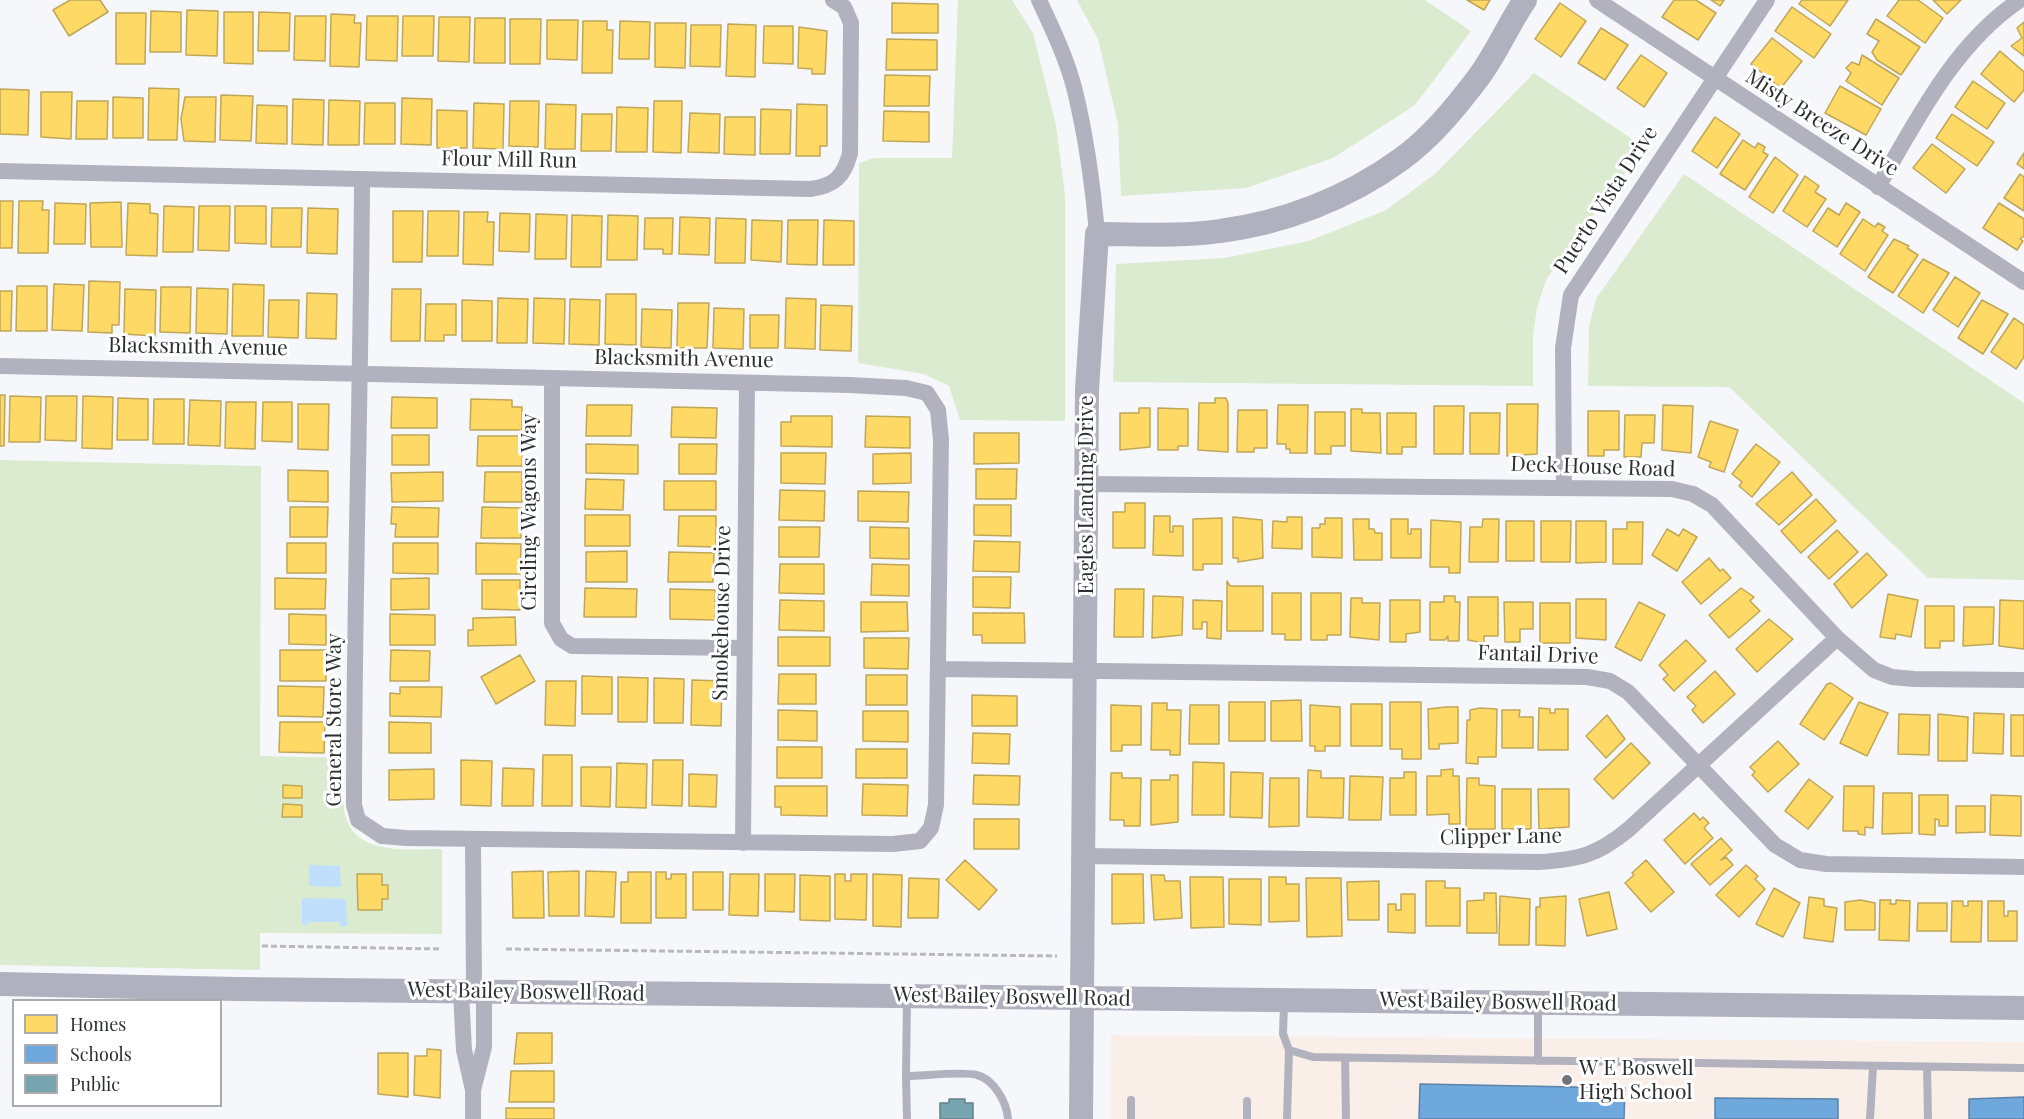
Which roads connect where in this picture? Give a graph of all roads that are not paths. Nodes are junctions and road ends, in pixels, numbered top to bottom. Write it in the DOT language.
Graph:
graph roads {
  1 [pos="1039,0"];
  2 [pos="1525,0"];
  3 [pos="1596,0"];
  4 [pos="1767,0"];
  5 [pos="2020,0"];
  6 [pos="838,4"];
  7 [pos="1713,79"];
  8 [pos="0,171"];
  9 [pos="362,179"];
  10 [pos="1878,187"];
  11 [pos="1097,234"];
  12 [pos="2024,282"];
  13 [pos="0,366"];
  14 [pos="360,374"];
  15 [pos="552,378"];
  16 [pos="747,383"];
  17 [pos="1086,484"];
  18 [pos="1564,487"];
  19 [pos="1837,638"];
  20 [pos="744,648"];
  21 [pos="938,669"];
  22 [pos="1085,670"];
  23 [pos="2024,680"];
  24 [pos="1700,764"];
  25 [pos="931,828"];
  26 [pos="473,839"];
  27 [pos="743,843"];
  28 [pos="1083,856"];
  29 [pos="2024,867"];
  30 [pos="0,984"];
  31 [pos="473,992"];
  32 [pos="907,995"];
  33 [pos="1082,999"];
  34 [pos="1284,1000"];
  35 [pos="1538,1002"];
  36 [pos="2024,1008"];
  37 [pos="1289,1050"];
  38 [pos="1345,1058"];
  39 [pos="1538,1061"];
  40 [pos="1873,1066"];
  41 [pos="1927,1067"];
  42 [pos="2024,1068"];
  43 [pos="906,1076"];
  44 [pos="473,1090"];
  45 [pos="1131,1100"];
  46 [pos="1247,1101"];
  47 [pos="473,1119"];
  48 [pos="907,1119"];
  49 [pos="1008,1119"];
  50 [pos="1081,1119"];
  51 [pos="1131,1119"];
  52 [pos="1247,1119"];
  53 [pos="1287,1119"];
  54 [pos="1346,1119"];
  55 [pos="1870,1119"];
  56 [pos="1928,1119"];
  1 -- 11 [label="street, Eagles Landing Drive"];
  2 -- 11 [label="main road"];
  3 -- 7 [label="street, Misty Breeze Drive"];
  4 -- 7 [label="street, Puerto Vista Drive"];
  5 -- 10 [label="street"];
  6 -- 9 [label="street, Flour Mill Run"];
  7 -- 10 [label="street, Misty Breeze Drive"];
  7 -- 18 [label="street, Puerto Vista Drive"];
  8 -- 9 [label="street, Flour Mill Run"];
  9 -- 14 [label="street, General Store Way"];
  10 -- 12 [label="street, Misty Breeze Drive"];
  11 -- 17 [label="main road, Eagles Landing Drive"];
  13 -- 14 [label="street, Blacksmith Avenue"];
  14 -- 15 [label="street, Blacksmith Avenue"];
  14 -- 26 [label="street, General Store Way"];
  15 -- 16 [label="street, Blacksmith Avenue"];
  15 -- 20 [label="street, Circling Wagons Way"];
  16 -- 20 [label="street, Smokehouse Drive"];
  16 -- 21 [label="street, Blacksmith Avenue"];
  17 -- 18 [label="street, Deck House Road"];
  17 -- 22 [label="main road, Eagles Landing Drive"];
  18 -- 19 [label="street, Deck House Road"];
  19 -- 23 [label="street, Deck House Road"];
  19 -- 24 [label="street, Clipper Lane"];
  20 -- 27 [label="street, Smokehouse Drive"];
  21 -- 22 [label="street, Fantail Drive"];
  21 -- 25 [label="street, Blacksmith Avenue"];
  22 -- 24 [label="street, Fantail Drive"];
  22 -- 28 [label="main road, Eagles Landing Drive"];
  24 -- 28 [label="street, Clipper Lane"];
  24 -- 29 [label="street, Fantail Drive"];
  25 -- 27 [label="street, General Store Way"];
  26 -- 27 [label="street, General Store Way"];
  26 -- 31 [label="street"];
  28 -- 33 [label="main road, Eagles Landing Drive"];
  30 -- 31 [label="main road, West Bailey Boswell Road"];
  31 -- 32 [label="main road, West Bailey Boswell Road"];
  31 -- 44 [label="street"];
  31 -- 44 [label="street"];
  32 -- 33 [label="main road, West Bailey Boswell Road"];
  32 -- 43 [label="lane"];
  33 -- 34 [label="main road, West Bailey Boswell Road"];
  33 -- 50 [label="main road, Eagles Landing Drive"];
  34 -- 35 [label="main road, West Bailey Boswell Road"];
  34 -- 37 [label="lane"];
  35 -- 36 [label="main road, West Bailey Boswell Road"];
  35 -- 39 [label="lane"];
  37 -- 38 [label="lane"];
  37 -- 53 [label="lane"];
  38 -- 39 [label="lane"];
  38 -- 54 [label="lane"];
  39 -- 40 [label="lane"];
  40 -- 41 [label="lane"];
  40 -- 55 [label="lane"];
  41 -- 42 [label="lane"];
  41 -- 56 [label="lane"];
  43 -- 48 [label="lane"];
  43 -- 49 [label="lane"];
  44 -- 47 [label="street"];
  45 -- 51 [label="lane"];
  46 -- 52 [label="lane"];
}
